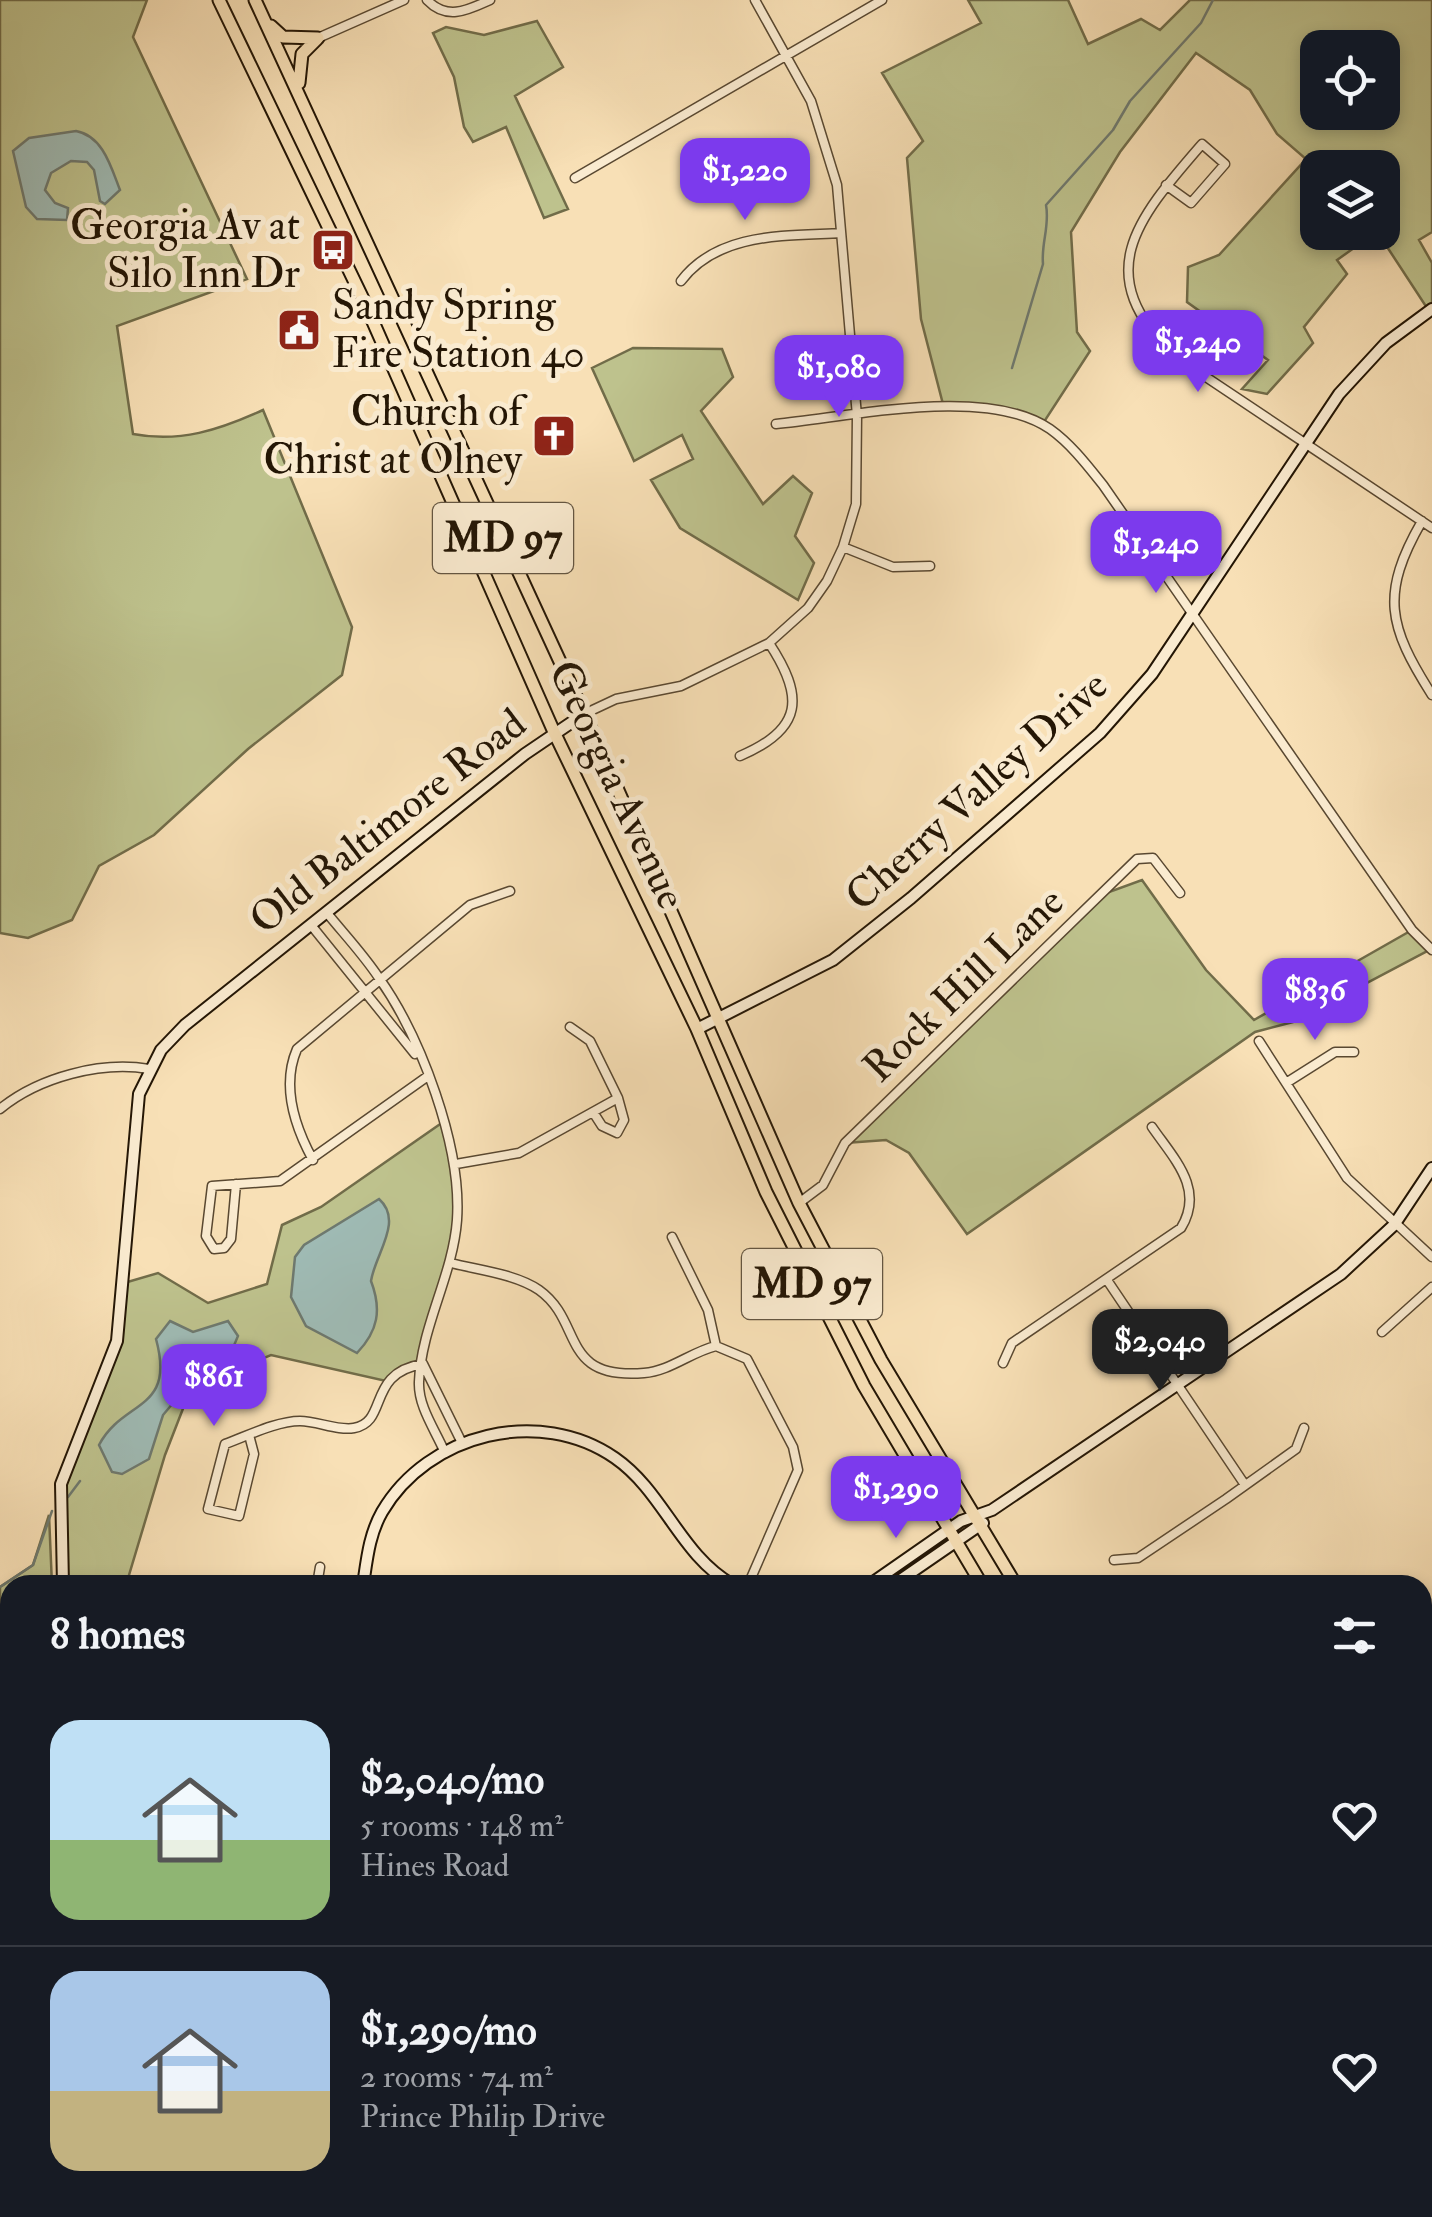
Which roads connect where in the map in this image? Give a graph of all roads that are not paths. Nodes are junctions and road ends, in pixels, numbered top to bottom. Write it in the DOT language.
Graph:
graph roads {
  1 [pos="219,0"];
  2 [pos="255,0"];
  3 [pos="404,0"];
  4 [pos="427,0"];
  5 [pos="490,0"];
  6 [pos="755,0"];
  7 [pos="882,0"];
  8 [pos="262,14"];
  9 [pos="318,38"];
  10 [pos="786,56"];
  11 [pos="300,92"];
  12 [pos="575,178"];
  13 [pos="1166,186"];
  14 [pos="841,233"];
  15 [pos="681,281"];
  16 [pos="1432,309"];
  17 [pos="857,416"];
  18 [pos="776,424"];
  19 [pos="1304,445"];
  20 [pos="1422,521"];
  21 [pos="1432,528"];
  22 [pos="844,547"];
  23 [pos="930,566"];
  24 [pos="1192,616"];
  25 [pos="769,642"];
  26 [pos="1432,694"];
  27 [pos="584,714"];
  28 [pos="554,732"];
  29 [pos="740,756"];
  30 [pos="510,891"];
  31 [pos="1180,893"];
  32 [pos="326,913"];
  33 [pos="311,925"];
  34 [pos="1432,950"];
  35 [pos="380,979"];
  36 [pos="364,992"];
  37 [pos="717,1019"];
  38 [pos="570,1026"];
  39 [pos="697,1029"];
  40 [pos="1259,1041"];
  41 [pos="1354,1052"];
  42 [pos="419,1059"];
  43 [pos="150,1068"];
  44 [pos="428,1076"];
  45 [pos="1286,1083"];
  46 [pos="618,1098"];
  47 [pos="0,1109"];
  48 [pos="593,1112"];
  49 [pos="1152,1126"];
  50 [pos="313,1160"];
  51 [pos="456,1164"];
  52 [pos="1432,1168"];
  53 [pos="236,1184"];
  54 [pos="800,1204"];
  55 [pos="1394,1224"];
  56 [pos="672,1237"];
  57 [pos="1432,1257"];
  58 [pos="451,1263"];
  59 [pos="1107,1280"];
  60 [pos="1432,1288"];
  61 [pos="1382,1332"];
  62 [pos="716,1346"];
  63 [pos="1003,1363"];
  64 [pos="424,1364"];
  65 [pos="1176,1385"];
  66 [pos="1304,1428"];
  67 [pos="249,1435"];
  68 [pos="462,1443"];
  69 [pos="444,1453"];
  70 [pos="1245,1485"];
  71 [pos="992,1510"];
  72 [pos="972,1515"];
  73 [pos="980,1528"];
  74 [pos="948,1530"];
  75 [pos="956,1544"];
  76 [pos="1114,1560"];
  77 [pos="320,1568"];
  78 [pos="64,1575"];
  79 [pos="319,1575"];
  80 [pos="364,1575"];
  81 [pos="720,1575"];
  82 [pos="753,1575"];
  83 [pos="883,1575"];
  84 [pos="909,1575"];
  85 [pos="976,1575"];
  86 [pos="1010,1575"];
  1 -- 28 [label="main road, Georgia Avenue / MD 97"];
  2 -- 8 [label="main road, Georgia Avenue / MD 97"];
  3 -- 9 [label="street"];
  4 -- 5 [label="street"];
  6 -- 10 [label="street, Old Baltimore Road"];
  7 -- 10 [label="street"];
  8 -- 9 [label="main road"];
  8 -- 11 [label="main road, Georgia Avenue / MD 97"];
  9 -- 11 [label="main road"];
  10 -- 12 [label="street"];
  10 -- 14 [label="street, Old Baltimore Road"];
  11 -- 27 [label="main road, Georgia Avenue / MD 97"];
  13 -- 13 [label="street"];
  13 -- 19 [label="street"];
  14 -- 15 [label="street"];
  14 -- 17 [label="street, Old Baltimore Road"];
  16 -- 19 [label="street, Cherry Valley Drive"];
  17 -- 18 [label="street"];
  17 -- 22 [label="street, Old Baltimore Road"];
  17 -- 24 [label="street"];
  19 -- 20 [label="street"];
  19 -- 24 [label="street, Cherry Valley Drive"];
  20 -- 21 [label="street"];
  20 -- 26 [label="street"];
  22 -- 23 [label="street"];
  22 -- 25 [label="street, Old Baltimore Road"];
  24 -- 34 [label="street"];
  24 -- 37 [label="street, Cherry Valley Drive"];
  25 -- 27 [label="street, Old Baltimore Road"];
  25 -- 29 [label="street"];
  27 -- 28 [label="street, Old Baltimore Road"];
  27 -- 37 [label="main road, Georgia Avenue / MD 97"];
  28 -- 32 [label="street, Old Baltimore Road"];
  28 -- 39 [label="main road, Georgia Avenue / MD 97"];
  30 -- 35 [label="street"];
  31 -- 54 [label="street, Rock Hill Lane"];
  32 -- 33 [label="street, Old Baltimore Road"];
  32 -- 35 [label="street"];
  33 -- 36 [label="street"];
  33 -- 43 [label="street, Old Baltimore Road"];
  35 -- 36 [label="street"];
  35 -- 42 [label="street"];
  36 -- 42 [label="street"];
  36 -- 50 [label="street"];
  37 -- 39 [label="street, Cherry Valley Drive"];
  37 -- 54 [label="main road, Georgia Avenue / MD 97"];
  38 -- 46 [label="street"];
  39 -- 74 [label="main road, Georgia Avenue / MD 97"];
  40 -- 45 [label="street"];
  41 -- 45 [label="street"];
  42 -- 44 [label="street"];
  43 -- 47 [label="street"];
  43 -- 78 [label="street, Old Baltimore Road"];
  44 -- 50 [label="street"];
  44 -- 51 [label="street"];
  45 -- 55 [label="street"];
  46 -- 48 [label="street"];
  46 -- 48 [label="street"];
  48 -- 51 [label="street"];
  49 -- 59 [label="street"];
  50 -- 53 [label="street"];
  51 -- 58 [label="street"];
  52 -- 55 [label="street"];
  53 -- 53 [label="street"];
  54 -- 72 [label="main road, Georgia Avenue / MD 97"];
  55 -- 57 [label="street"];
  55 -- 65 [label="street"];
  56 -- 62 [label="street"];
  58 -- 62 [label="street"];
  58 -- 64 [label="street"];
  59 -- 63 [label="street"];
  59 -- 65 [label="street"];
  60 -- 61 [label="street"];
  62 -- 82 [label="street"];
  64 -- 67 [label="street"];
  64 -- 68 [label="street"];
  64 -- 69 [label="street"];
  65 -- 70 [label="street"];
  65 -- 71 [label="street"];
  66 -- 70 [label="street"];
  67 -- 67 [label="street"];
  68 -- 69 [label="street"];
  68 -- 81 [label="street"];
  69 -- 80 [label="street"];
  70 -- 76 [label="street"];
  71 -- 72 [label="street"];
  71 -- 73 [label="street"];
  72 -- 73 [label="main road, Georgia Avenue / MD 97"];
  72 -- 74 [label="street"];
  73 -- 75 [label="street"];
  73 -- 86 [label="main road, Georgia Avenue / MD 97"];
  74 -- 75 [label="main road, Georgia Avenue / MD 97"];
  74 -- 83 [label="street"];
  75 -- 84 [label="street"];
  75 -- 85 [label="main road, Georgia Avenue / MD 97"];
  77 -- 79 [label="street"];
}
